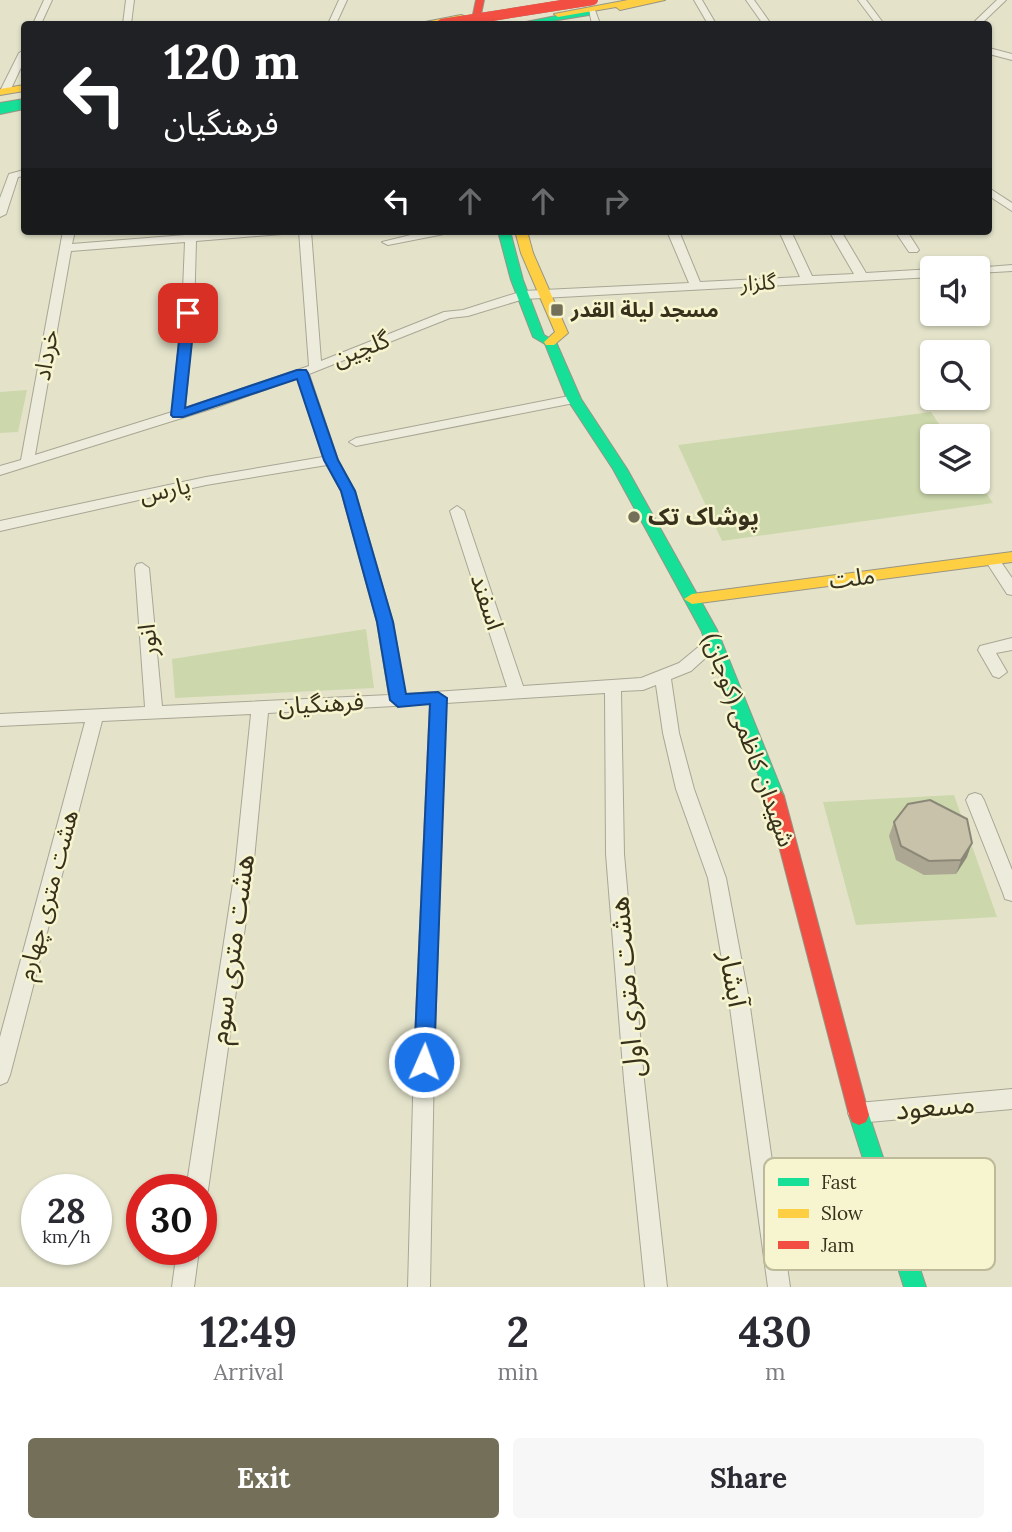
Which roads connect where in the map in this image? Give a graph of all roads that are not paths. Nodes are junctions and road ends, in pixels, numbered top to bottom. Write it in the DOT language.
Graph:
graph roads {
  1 [pos="48,0"];
  2 [pos="130,0"];
  3 [pos="343,0"];
  4 [pos="464,0"];
  5 [pos="564,0"];
  6 [pos="644,0"];
  7 [pos="661,0"];
  8 [pos="698,0"];
  9 [pos="751,0"];
  10 [pos="862,0"];
  11 [pos="1002,0"];
  12 [pos="593,12"];
  13 [pos="477,13"];
  14 [pos="38,21"];
  15 [pos="127,21"];
  16 [pos="333,21"];
  17 [pos="458,21"];
  18 [pos="480,21"];
  19 [pos="514,21"];
  20 [pos="538,21"];
  21 [pos="710,21"];
  22 [pos="765,21"];
  23 [pos="878,21"];
  24 [pos="979,21"];
  25 [pos="992,52"];
  26 [pos="1012,57"];
  27 [pos="21,59"];
  28 [pos="21,90"];
  29 [pos="21,95"];
  30 [pos="1,100"];
  31 [pos="21,103"];
  32 [pos="21,173"];
  33 [pos="992,193"];
  34 [pos="1012,208"];
  35 [pos="0,214"];
  36 [pos="68,235"];
  37 [pos="191,235"];
  38 [pos="305,235"];
  39 [pos="423,235"];
  40 [pos="505,235"];
  41 [pos="522,235"];
  42 [pos="675,235"];
  43 [pos="787,235"];
  44 [pos="837,235"];
  45 [pos="904,235"];
  46 [pos="387,242"];
  47 [pos="66,248"];
  48 [pos="914,250"];
  49 [pos="1012,268"];
  50 [pos="990,269"];
  51 [pos="920,274"];
  52 [pos="862,277"];
  53 [pos="808,281"];
  54 [pos="696,286"];
  55 [pos="542,287"];
  56 [pos="521,290"];
  57 [pos="550,342"];
  58 [pos="308,370"];
  59 [pos="574,399"];
  60 [pos="178,415"];
  61 [pos="356,442"];
  62 [pos="331,460"];
  63 [pos="27,462"];
  64 [pos="0,471"];
  65 [pos="457,511"];
  66 [pos="0,526"];
  67 [pos="1012,558"];
  68 [pos="992,560"];
  69 [pos="142,568"];
  70 [pos="1012,590"];
  71 [pos="692,599"];
  72 [pos="714,643"];
  73 [pos="1012,645"];
  74 [pos="999,672"];
  75 [pos="663,676"];
  76 [pos="613,686"];
  77 [pos="517,692"];
  78 [pos="438,698"];
  79 [pos="398,700"];
  80 [pos="260,707"];
  81 [pos="154,712"];
  82 [pos="95,715"];
  83 [pos="0,720"];
  84 [pos="975,800"];
  85 [pos="1012,893"];
  86 [pos="0,1075"];
  87 [pos="1012,1098"];
  88 [pos="858,1113"];
  89 [pos="873,1158"];
  90 [pos="199,1174"];
  91 [pos="764,1179"];
  92 [pos="186,1265"];
  93 [pos="909,1270"];
  94 [pos="183,1287"];
  95 [pos="419,1287"];
  96 [pos="656,1287"];
  97 [pos="915,1287"];
  1 -- 14 [label="street"];
  2 -- 15 [label="street"];
  3 -- 16 [label="street"];
  4 -- 17 [label="main road"];
  5 -- 13 [label="main road"];
  6 -- 19 [label="main road"];
  7 -- 12 [label="main road"];
  8 -- 21 [label="street"];
  9 -- 22 [label="street"];
  10 -- 23 [label="street"];
  11 -- 24 [label="street"];
  12 -- 18 [label="main road, bridge"];
  12 -- 20 [label="main road"];
  13 -- 17 [label="main road"];
  25 -- 26 [label="street"];
  27 -- 30 [label="street"];
  28 -- 30 [label="main road"];
  29 -- 30 [label="main road"];
  30 -- 31 [label="main road"];
  32 -- 35 [label="street"];
  33 -- 34 [label="street"];
  36 -- 47 [label="street, خرداد"];
  37 -- 47 [label="street"];
  37 -- 60 [label="street"];
  38 -- 58 [label="street"];
  39 -- 46 [label="street"];
  40 -- 56 [label="main road, شهیدان کاظمی (کوجان)"];
  41 -- 55 [label="main road"];
  42 -- 54 [label="street"];
  43 -- 53 [label="street"];
  44 -- 52 [label="street"];
  45 -- 48 [label="street"];
  47 -- 63 [label="street, خرداد"];
  49 -- 50 [label="street"];
  51 -- 52 [label="street, گلزار"];
  52 -- 53 [label="street, گلزار"];
  53 -- 54 [label="street, گلزار"];
  54 -- 55 [label="street, گلزار"];
  55 -- 56 [label="street, گلزار"];
  55 -- 57 [label="main road"];
  56 -- 57 [label="main road, شهیدان کاظمی (کوجان)"];
  56 -- 58 [label="street, گلچین"];
  57 -- 59 [label="main road, شهیدان کاظمی (کوجان)"];
  58 -- 60 [label="street, گلچین"];
  58 -- 62 [label="street"];
  59 -- 61 [label="street"];
  59 -- 71 [label="main road, شهیدان کاظمی (کوجان)"];
  60 -- 63 [label="street, گلچین"];
  62 -- 66 [label="street, پارس"];
  62 -- 79 [label="street"];
  63 -- 64 [label="street, گلچین"];
  65 -- 77 [label="street, اسفند"];
  67 -- 68 [label="main road, ملت"];
  68 -- 70 [label="street"];
  68 -- 71 [label="main road, ملت"];
  69 -- 81 [label="street, انور"];
  71 -- 72 [label="main road, شهیدان کاظمی (کوجان)"];
  72 -- 75 [label="street, فرهنگیان"];
  72 -- 88 [label="main road, شهیدان کاظمی (کوجان)"];
  73 -- 74 [label="street"];
  75 -- 76 [label="street, فرهنگیان"];
  75 -- 91 [label="street, آبشار"];
  76 -- 77 [label="street, فرهنگیان"];
  76 -- 96 [label="street, هشت متری اول"];
  77 -- 78 [label="street, فرهنگیان"];
  78 -- 79 [label="street, فرهنگیان"];
  78 -- 95 [label="street"];
  79 -- 80 [label="street, فرهنگیان"];
  80 -- 81 [label="street, فرهنگیان"];
  80 -- 90 [label="street, هشت متری سوم"];
  81 -- 82 [label="street, فرهنگیان"];
  82 -- 83 [label="street, فرهنگیان"];
  82 -- 86 [label="street, هشت متری چهارم"];
  84 -- 85 [label="street"];
  87 -- 88 [label="street, مسعود"];
  88 -- 89 [label="main road, شهیدان کاظمی (کوجان)"];
  92 -- 94 [label="street"];
  93 -- 97 [label="main road, شهیدان کاظمی (کوجان)"];
}
